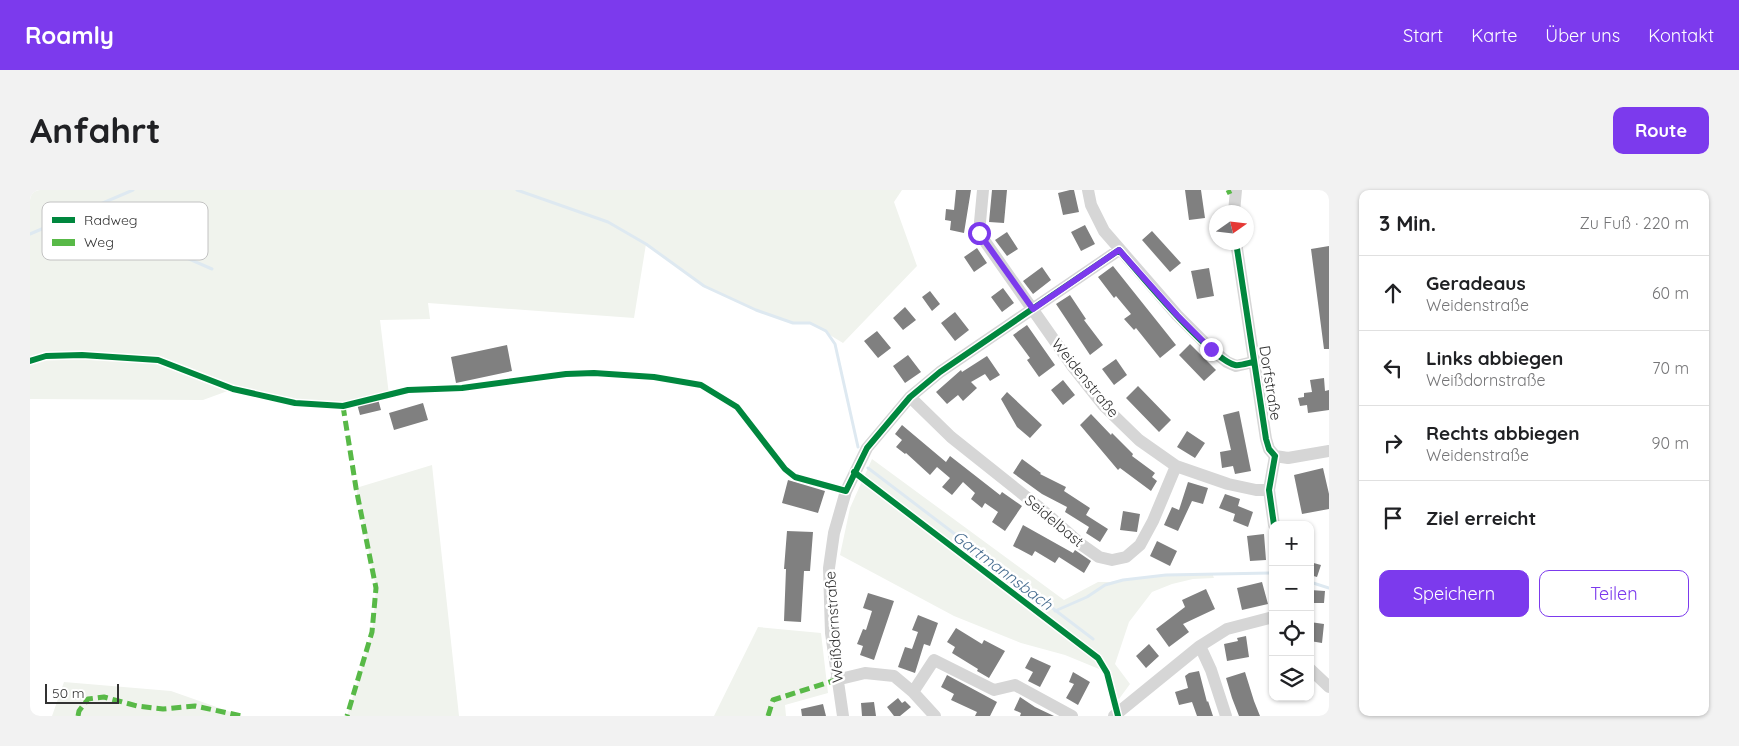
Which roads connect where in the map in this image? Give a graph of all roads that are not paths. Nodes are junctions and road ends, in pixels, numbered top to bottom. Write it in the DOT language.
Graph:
graph roads {
  1 [pos="983,190"];
  2 [pos="1088,190"];
  3 [pos="1230,190"];
  4 [pos="1236,190"];
  5 [pos="1232,205"];
  6 [pos="1234,205"];
  7 [pos="1119,250"];
  8 [pos="1237,250"];
  9 [pos="1033,309"];
  10 [pos="1253,362"];
  11 [pos="910,397"];
  12 [pos="1329,450"];
  13 [pos="1275,456"];
  14 [pos="1176,466"];
  15 [pos="1269,490"];
  16 [pos="1273,521"];
  17 [pos="1269,618"];
  18 [pos="1200,646"];
  19 [pos="1314,673"];
  20 [pos="836,680"];
  21 [pos="1329,687"];
  22 [pos="913,692"];
  23 [pos="843,716"];
  24 [pos="935,716"];
  25 [pos="1072,716"];
  26 [pos="1114,716"];
  27 [pos="1226,716"];
  1 -- 9 [label="street, Weidenstraße"];
  2 -- 7 [label="street"];
  3 -- 5 [label="street"];
  4 -- 6 [label="street"];
  7 -- 9 [label="street, Weißdornstraße"];
  7 -- 10 [label="street"];
  8 -- 10 [label="street, Dorfstraße"];
  9 -- 11 [label="street, Weißdornstraße"];
  9 -- 14 [label="street, Weidenstraße"];
  10 -- 13 [label="street, Dorfstraße"];
  11 -- 14 [label="street, Seidelbast"];
  11 -- 20 [label="street, Weißdornstraße"];
  12 -- 13 [label="street"];
  13 -- 15 [label="street"];
  14 -- 15 [label="street, Weidenstraße"];
  15 -- 16 [label="street"];
  17 -- 18 [label="street"];
  18 -- 26 [label="street"];
  18 -- 27 [label="street"];
  19 -- 21 [label="street"];
  20 -- 22 [label="street"];
  20 -- 23 [label="street, Weißdornstraße"];
  22 -- 24 [label="street"];
  22 -- 25 [label="street"];
}
